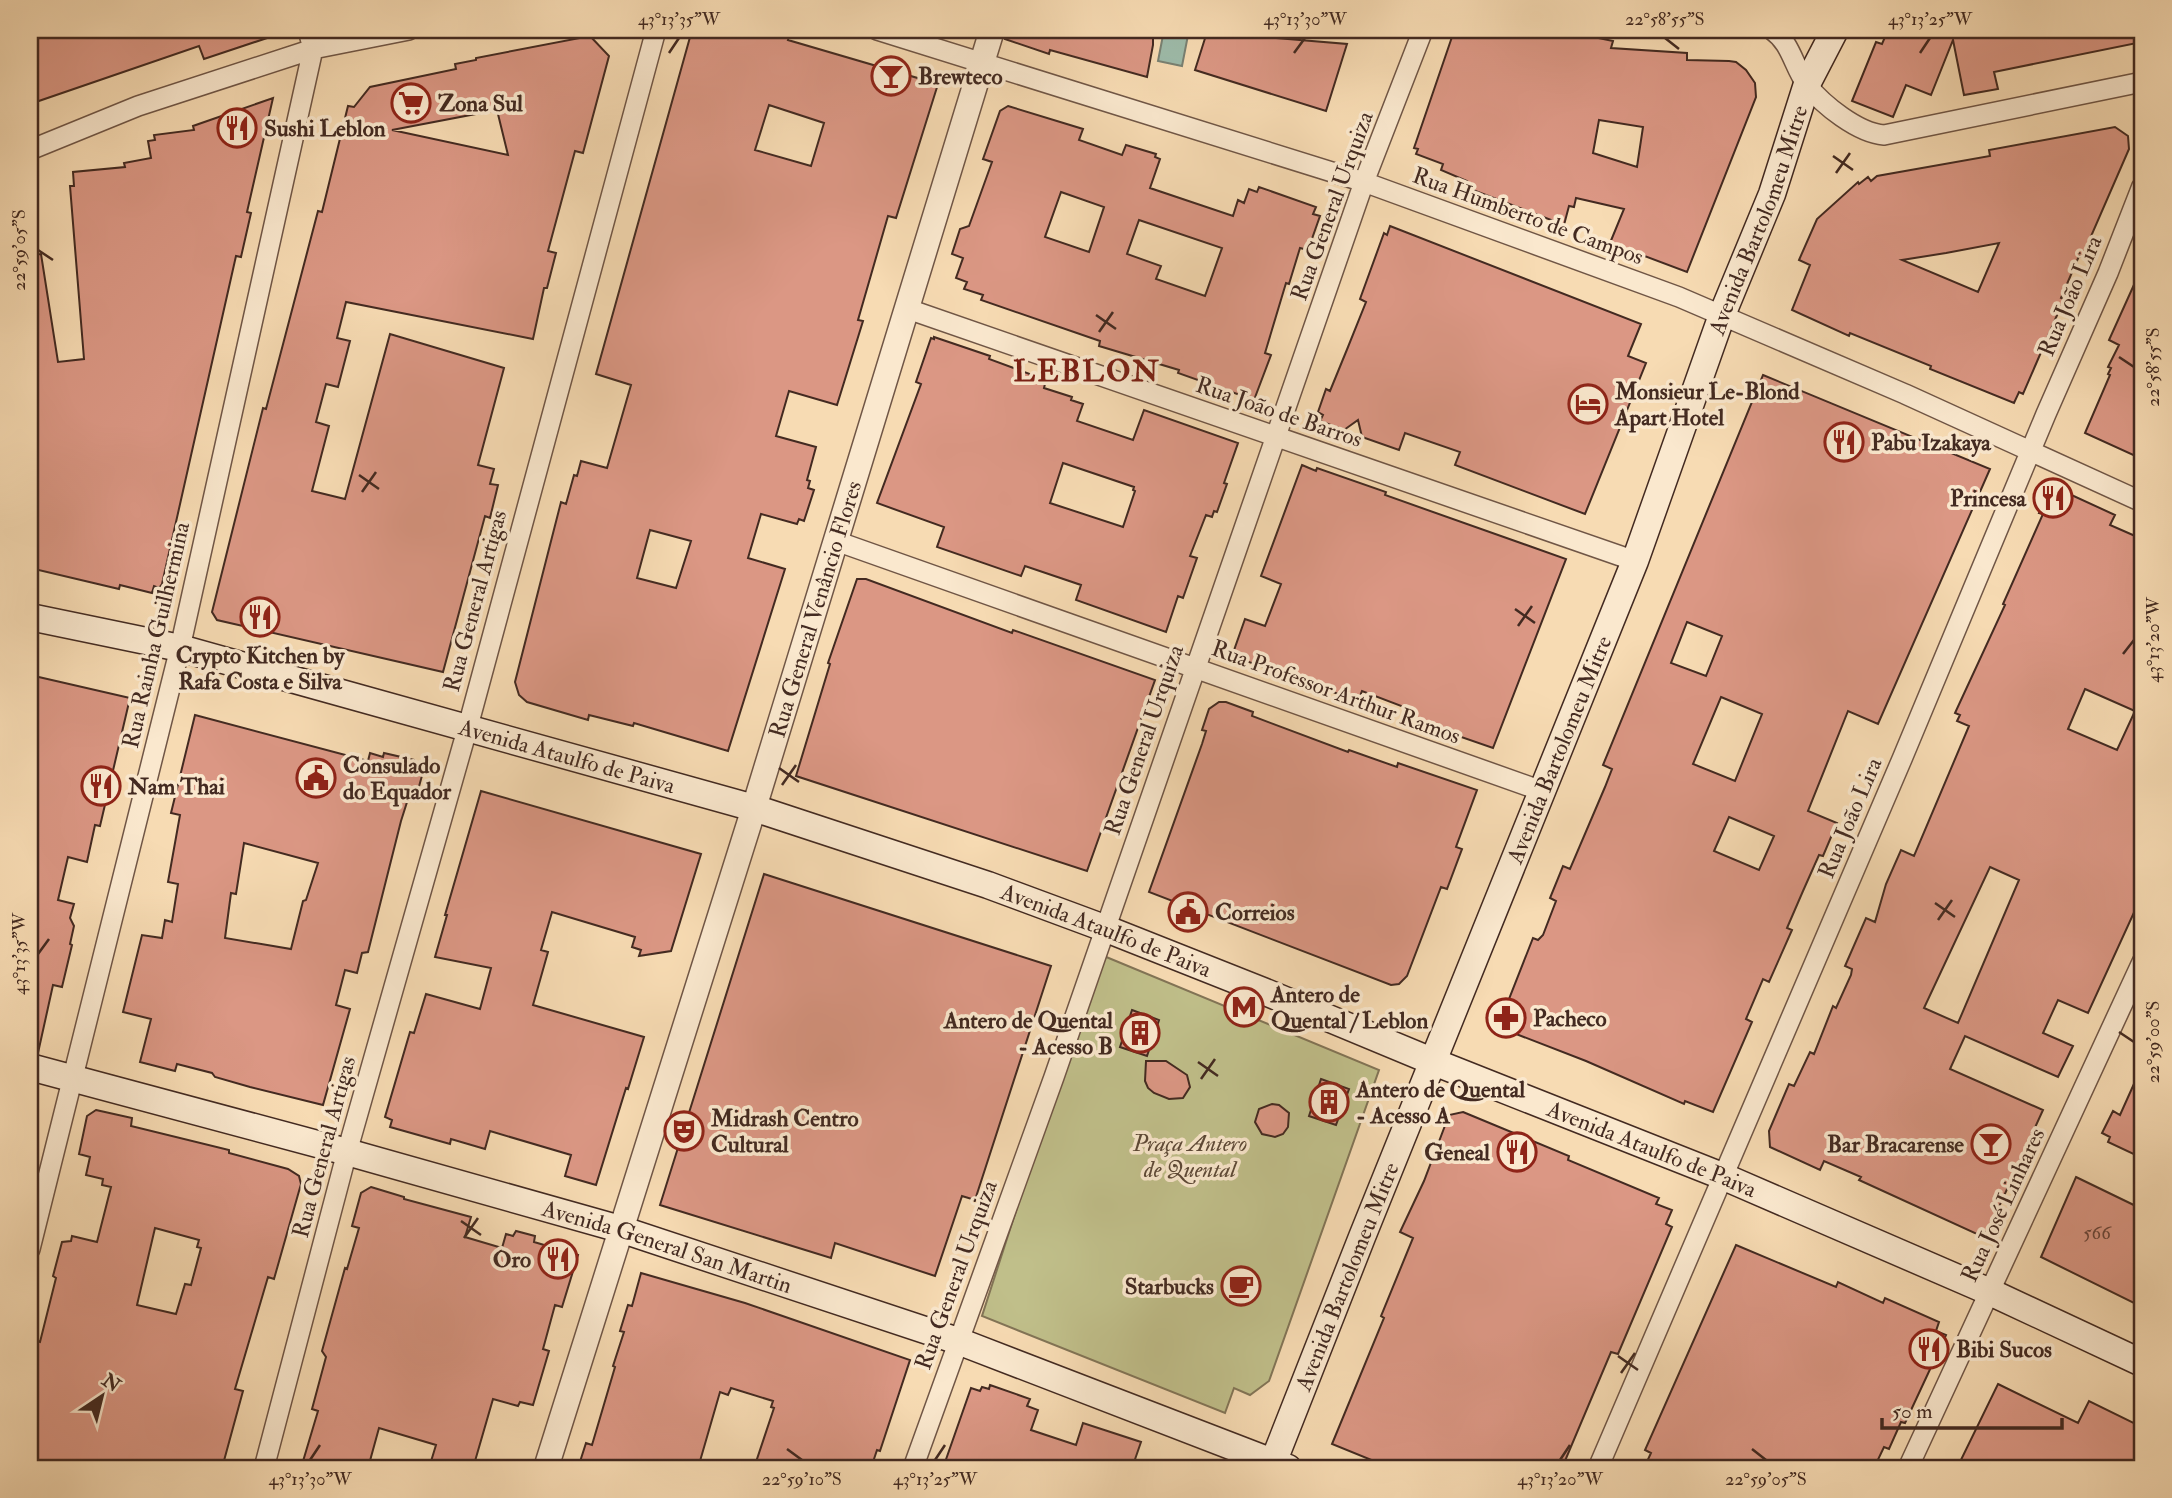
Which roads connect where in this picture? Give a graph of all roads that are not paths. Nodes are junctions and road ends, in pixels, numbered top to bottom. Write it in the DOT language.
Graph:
graph roads {
  1 [pos="308,30"];
  2 [pos="408,30"];
  3 [pos="656,30"];
  4 [pos="877,30"];
  5 [pos="992,30"];
  6 [pos="1423,30"];
  7 [pos="1772,30"];
  8 [pos="1835,30"];
  9 [pos="313,49"];
  10 [pos="984,62"];
  11 [pos="2142,82"];
  12 [pos="1807,84"];
  13 [pos="30,150"];
  14 [pos="1364,182"];
  15 [pos="2142,186"];
  16 [pos="908,309"];
  17 [pos="1722,315"];
  18 [pos="1276,437"];
  19 [pos="2030,452"];
  20 [pos="2142,502"];
  21 [pos="836,541"];
  22 [pos="1635,561"];
  23 [pos="30,617"];
  24 [pos="180,648"];
  25 [pos="1195,668"];
  26 [pos="467,730"];
  27 [pos="1542,791"];
  28 [pos="754,808"];
  29 [pos="1104,928"];
  30 [pos="2142,962"];
  31 [pos="1434,1062"];
  32 [pos="30,1068"];
  33 [pos="72,1077"];
  34 [pos="347,1152"];
  35 [pos="1722,1176"];
  36 [pos="620,1229"];
  37 [pos="30,1249"];
  38 [pos="1990,1292"];
  39 [pos="958,1341"];
  40 [pos="2142,1363"];
  41 [pos="1278,1466"];
  42 [pos="264,1468"];
  43 [pos="546,1468"];
  44 [pos="913,1468"];
  45 [pos="1598,1468"];
  46 [pos="1908,1468"];
  1 -- 9 [label="street, Rua Rainha Guilhermina"];
  2 -- 9 [label="street"];
  3 -- 26 [label="street, Rua General Artigas"];
  4 -- 10 [label="street, Rua Humberto de Campos"];
  5 -- 10 [label="street, Rua General Venâncio Flores"];
  6 -- 14 [label="street, Rua General Urquiza"];
  7 -- 12 [label="street"];
  8 -- 12 [label="main road, Avenida Bartolomeu Mitre"];
  9 -- 13 [label="street"];
  9 -- 24 [label="street, Rua Rainha Guilhermina"];
  10 -- 14 [label="street, Rua Humberto de Campos"];
  10 -- 16 [label="street, Rua General Venâncio Flores"];
  11 -- 12 [label="street"];
  12 -- 17 [label="main road, Avenida Bartolomeu Mitre"];
  14 -- 17 [label="street, Rua Humberto de Campos"];
  14 -- 18 [label="street, Rua General Urquiza"];
  15 -- 19 [label="street, Rua João Lira"];
  16 -- 18 [label="street, Rua João de Barros"];
  16 -- 21 [label="street, Rua General Venâncio Flores"];
  17 -- 19 [label="street, Rua Humberto de Campos"];
  17 -- 22 [label="main road, Avenida Bartolomeu Mitre"];
  18 -- 22 [label="street, Rua João de Barros"];
  18 -- 25 [label="street, Rua General Urquiza"];
  19 -- 20 [label="street, Rua Humberto de Campos"];
  19 -- 35 [label="street, Rua João Lira"];
  21 -- 25 [label="street, Rua Professor Arthur Ramos"];
  21 -- 28 [label="street, Rua General Venâncio Flores"];
  22 -- 27 [label="main road, Avenida Bartolomeu Mitre"];
  23 -- 24 [label="main road, Avenida Ataulfo de Paiva"];
  24 -- 26 [label="main road, Avenida Ataulfo de Paiva"];
  24 -- 33 [label="street, Rua Rainha Guilhermina"];
  25 -- 27 [label="street, Rua Professor Arthur Ramos"];
  25 -- 29 [label="street, Rua General Urquiza"];
  26 -- 28 [label="main road, Avenida Ataulfo de Paiva"];
  26 -- 34 [label="street, Rua General Artigas"];
  27 -- 31 [label="main road, Avenida Bartolomeu Mitre"];
  28 -- 29 [label="main road, Avenida Ataulfo de Paiva"];
  28 -- 36 [label="street, Rua General Venâncio Flores"];
  29 -- 31 [label="main road, Avenida Ataulfo de Paiva"];
  29 -- 39 [label="street, Rua General Urquiza"];
  30 -- 38 [label="street, Rua José Linhares"];
  31 -- 35 [label="main road, Avenida Ataulfo de Paiva"];
  31 -- 41 [label="main road, Avenida Bartolomeu Mitre"];
  32 -- 33 [label="main road, Avenida General San Martin"];
  33 -- 34 [label="main road, Avenida General San Martin"];
  33 -- 37 [label="street, Rua Rainha Guilhermina"];
  34 -- 36 [label="main road, Avenida General San Martin"];
  34 -- 42 [label="street, Rua General Artigas"];
  35 -- 38 [label="main road, Avenida Ataulfo de Paiva"];
  35 -- 45 [label="street, Rua João Lira"];
  36 -- 39 [label="main road, Avenida General San Martin"];
  36 -- 43 [label="street, Rua General Venâncio Flores"];
  38 -- 40 [label="main road, Avenida Ataulfo de Paiva"];
  38 -- 46 [label="street, Rua José Linhares"];
  39 -- 41 [label="main road, Avenida General San Martin"];
  39 -- 44 [label="street, Rua General Urquiza"];
}
